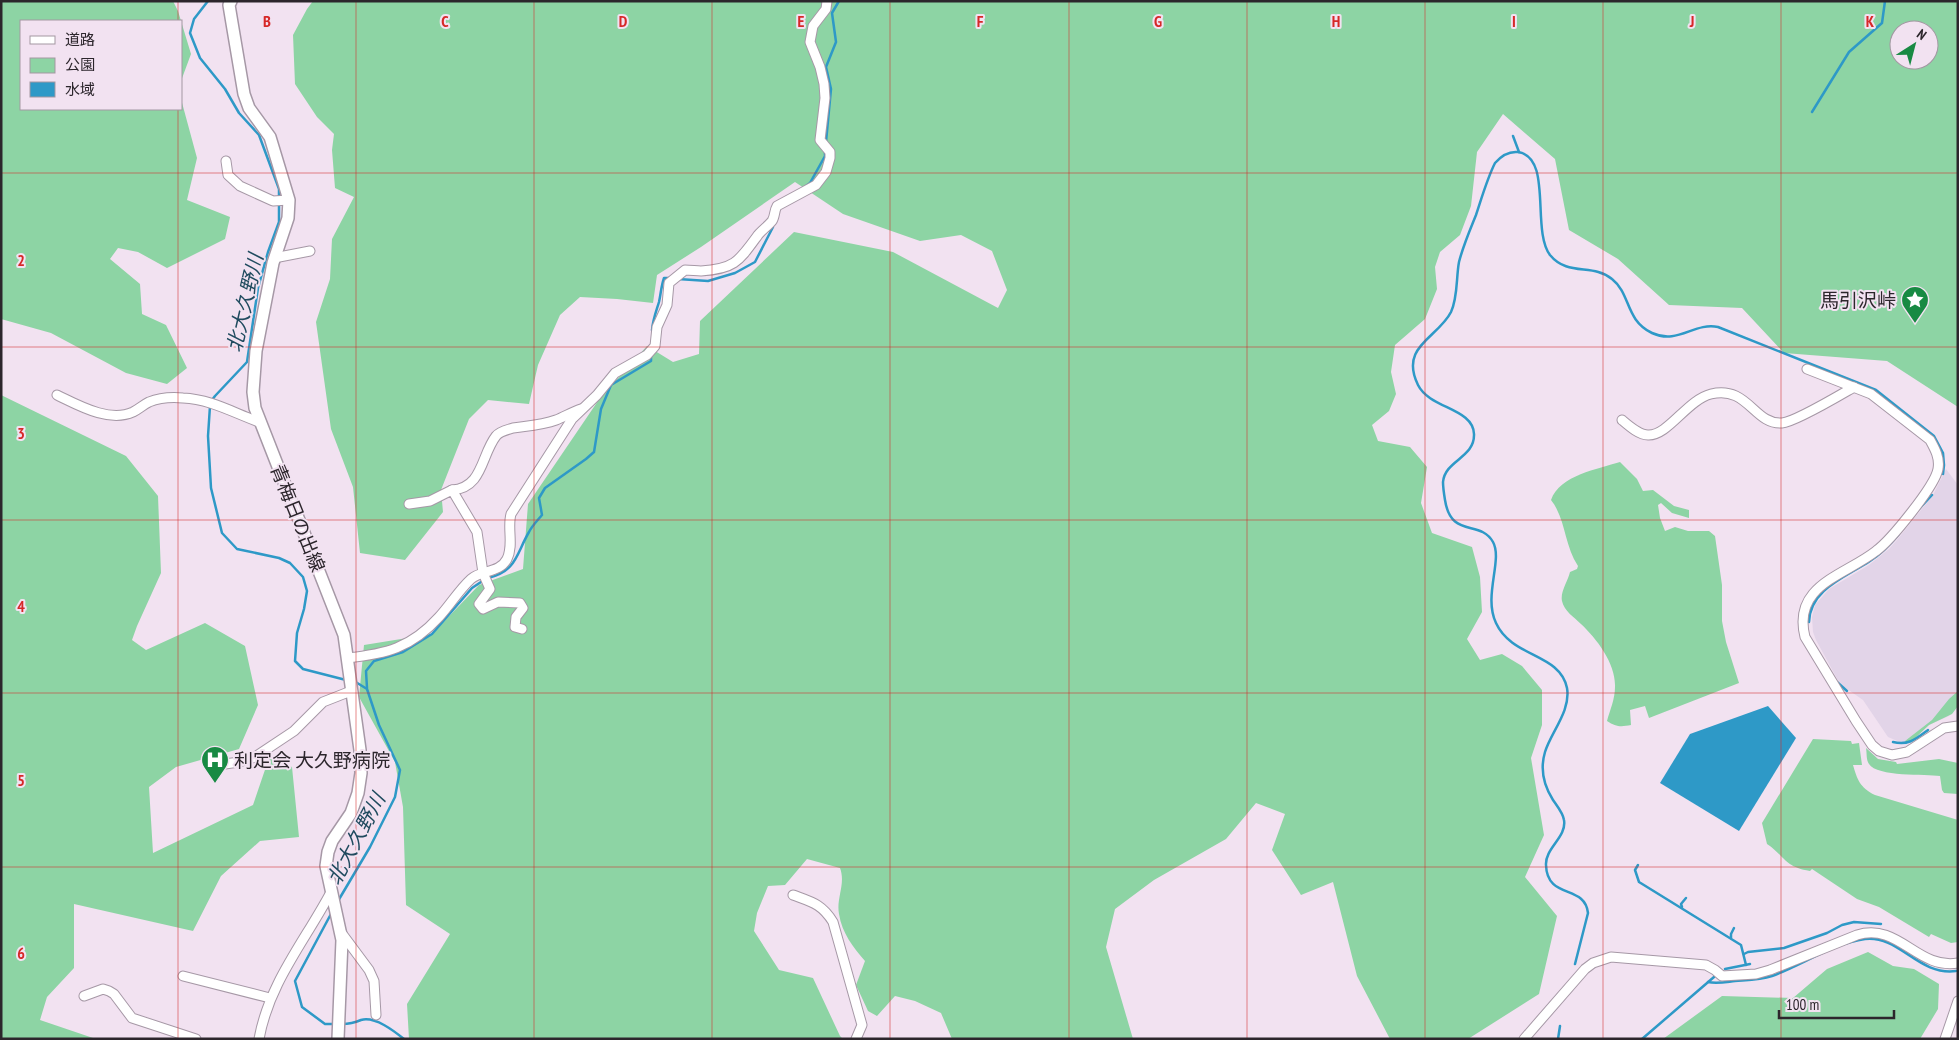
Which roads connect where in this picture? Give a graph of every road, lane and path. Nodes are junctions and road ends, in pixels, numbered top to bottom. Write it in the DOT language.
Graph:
graph roads {
  1 [pos="827,1"];
  2 [pos="228,3"];
  3 [pos="226,161"];
  4 [pos="287,200"];
  5 [pos="310,251"];
  6 [pos="274,258"];
  7 [pos="1807,369"];
  8 [pos="1854,387"];
  9 [pos="57,395"];
  10 [pos="583,408"];
  11 [pos="1622,420"];
  12 [pos="259,422"];
  13 [pos="452,490"];
  14 [pos="408,504"];
  15 [pos="483,573"];
  16 [pos="522,629"];
  17 [pos="347,658"];
  18 [pos="350,683"];
  19 [pos="1958,726"];
  20 [pos="218,765"];
  21 [pos="793,895"];
  22 [pos="332,897"];
  23 [pos="340,930"];
  24 [pos="1958,963"];
  25 [pos="183,976"];
  26 [pos="84,996"];
  27 [pos="270,998"];
  28 [pos="1958,1001"];
  29 [pos="376,1015"];
  30 [pos="339,1029"];
  31 [pos="196,1039"];
  32 [pos="259,1039"];
  33 [pos="856,1039"];
  34 [pos="1524,1039"];
  35 [pos="1945,1039"];
  1 -- 10 [label="street"];
  2 -- 4 [label="main road, 青梅日の出線"];
  3 -- 4 [label="street"];
  4 -- 6 [label="main road, 青梅日の出線"];
  5 -- 6 [label="street"];
  6 -- 12 [label="main road, 青梅日の出線"];
  7 -- 8 [label="street"];
  8 -- 11 [label="street"];
  8 -- 19 [label="street"];
  9 -- 12 [label="street"];
  10 -- 13 [label="street"];
  10 -- 15 [label="street"];
  12 -- 17 [label="main road, 青梅日の出線"];
  13 -- 14 [label="street"];
  13 -- 15 [label="street"];
  15 -- 16 [label="street"];
  15 -- 17 [label="street"];
  17 -- 18 [label="main road, 青梅日の出線"];
  18 -- 20 [label="street"];
  18 -- 22 [label="main road, 青梅日の出線"];
  21 -- 33 [label="street"];
  22 -- 23 [label="main road, 青梅日の出線"];
  22 -- 27 [label="street"];
  23 -- 29 [label="street"];
  23 -- 30 [label="main road, 青梅日の出線"];
  24 -- 34 [label="street"];
  25 -- 27 [label="street"];
  26 -- 31 [label="street"];
  27 -- 32 [label="street"];
  28 -- 35 [label="street"];
}
